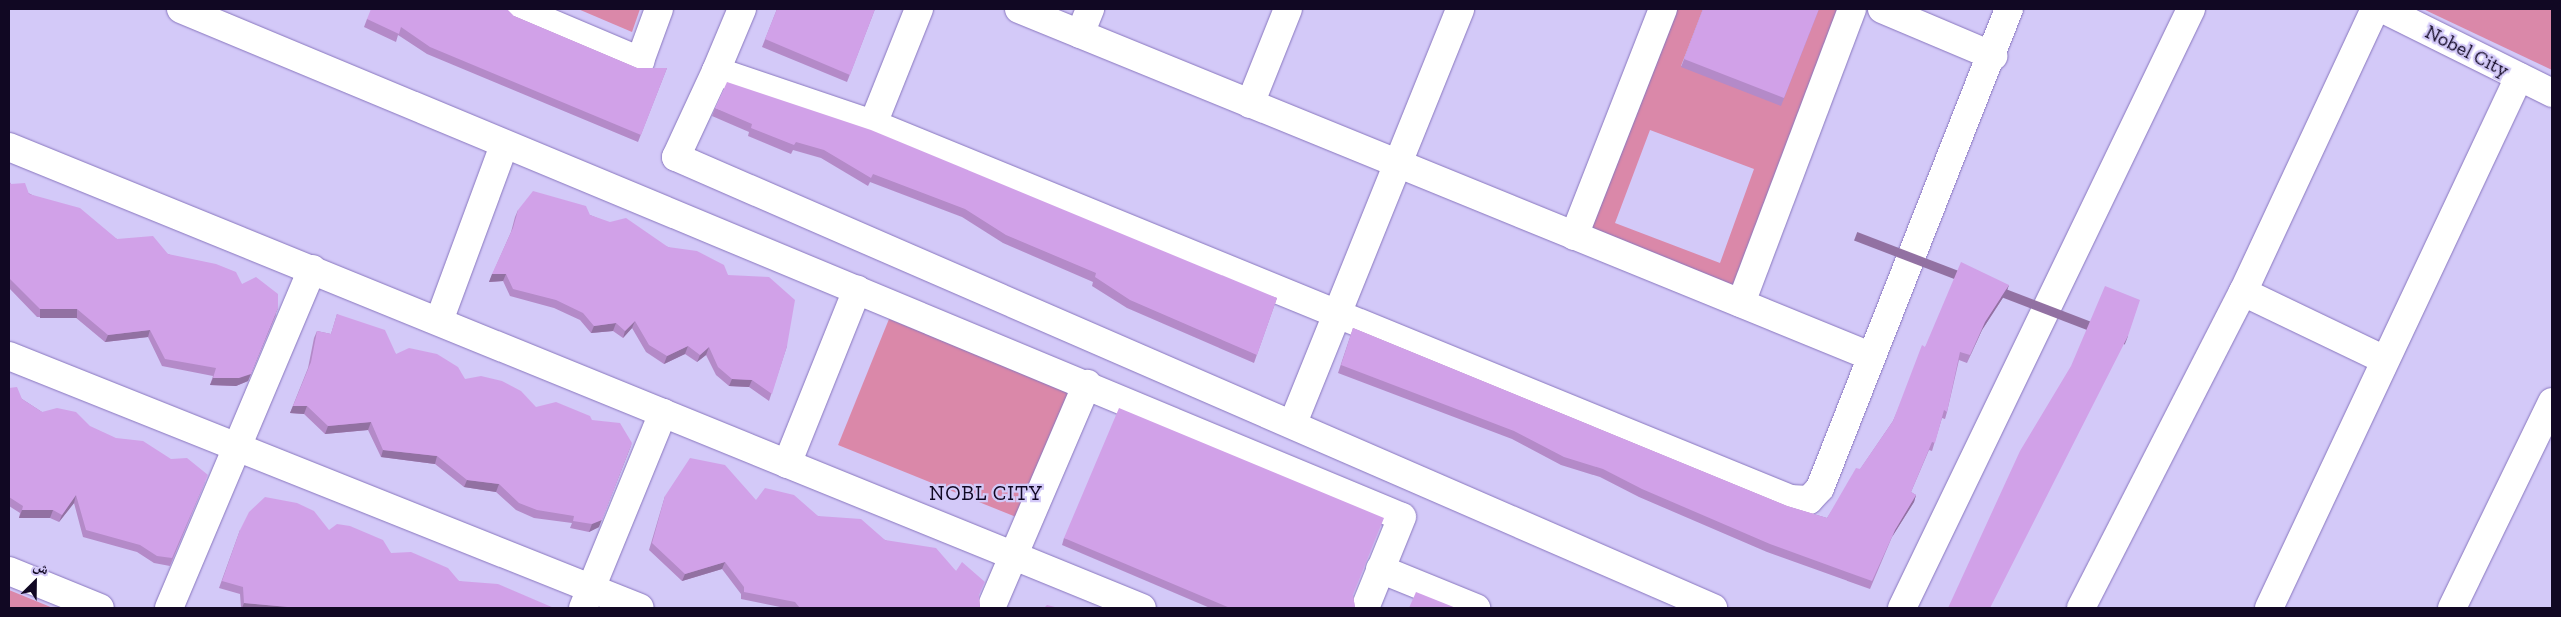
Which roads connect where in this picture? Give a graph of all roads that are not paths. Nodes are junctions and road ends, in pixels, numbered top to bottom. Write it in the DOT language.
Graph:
graph roads {
  1 [pos="181,9"];
  2 [pos="517,9"];
  3 [pos="659,9"];
  4 [pos="742,9"];
  5 [pos="919,9"];
  6 [pos="1019,9"];
  7 [pos="1090,9"];
  8 [pos="1288,9"];
  9 [pos="1460,9"];
  10 [pos="1664,9"];
  11 [pos="1852,9"];
  12 [pos="1882,9"];
  13 [pos="2009,9"];
  14 [pos="2191,9"];
  15 [pos="2375,9"];
  16 [pos="2383,9"];
  17 [pos="1080,34"];
  18 [pos="1993,56"];
  19 [pos="716,71"];
  20 [pos="2519,77"];
  21 [pos="2552,93"];
  22 [pos="1250,104"];
  23 [pos="873,124"];
  24 [pos="504,145"];
  25 [pos="9,147"];
  26 [pos="1398,162"];
  27 [pos="1574,236"];
  28 [pos="312,269"];
  29 [pos="857,290"];
  30 [pos="2243,292"];
  31 [pos="1741,303"];
  32 [pos="1336,312"];
  33 [pos="439,321"];
  34 [pos="9,356"];
  35 [pos="1870,356"];
  36 [pos="2385,360"];
  37 [pos="1087,384"];
  38 [pos="2552,402"];
  39 [pos="663,412"];
  40 [pos="1293,423"];
  41 [pos="237,447"];
  42 [pos="787,464"];
  43 [pos="1014,556"];
  44 [pos="1380,569"];
  45 [pos="9,571"];
  46 [pos="587,598"];
  47 [pos="100,608"];
  48 [pos="170,608"];
  49 [pos="640,608"];
  50 [pos="991,608"];
  51 [pos="1142,608"];
  52 [pos="1365,608"];
  53 [pos="1476,608"];
  54 [pos="1712,608"];
  55 [pos="1902,608"];
  56 [pos="2081,608"];
  57 [pos="2269,608"];
  58 [pos="2452,608"];
  1 -- 24 [label="street"];
  2 -- 3 [label="street"];
  4 -- 19 [label="street"];
  5 -- 23 [label="street"];
  6 -- 17 [label="street"];
  7 -- 17 [label="street"];
  8 -- 22 [label="street"];
  9 -- 26 [label="street"];
  10 -- 27 [label="street"];
  11 -- 31 [label="street"];
  12 -- 18 [label="street"];
  13 -- 18 [label="street"];
  14 -- 55 [label="street"];
  15 -- 30 [label="street"];
  16 -- 20 [label="street, Nobel City"];
  17 -- 22 [label="street"];
  18 -- 35 [label="street"];
  19 -- 23 [label="street"];
  19 -- 40 [label="street"];
  20 -- 21 [label="street, Nobel City"];
  20 -- 36 [label="street"];
  22 -- 26 [label="street"];
  23 -- 32 [label="street"];
  24 -- 29 [label="street"];
  24 -- 33 [label="street"];
  25 -- 28 [label="street"];
  26 -- 27 [label="street"];
  26 -- 32 [label="street"];
  27 -- 31 [label="street"];
  28 -- 33 [label="street"];
  28 -- 41 [label="street"];
  29 -- 37 [label="street"];
  29 -- 42 [label="street"];
  30 -- 36 [label="street"];
  30 -- 56 [label="street"];
  31 -- 35 [label="street"];
  32 -- 35 [label="street"];
  32 -- 40 [label="street"];
  33 -- 39 [label="street"];
  34 -- 41 [label="street"];
  36 -- 57 [label="street"];
  37 -- 43 [label="street"];
  37 -- 44 [label="street"];
  38 -- 58 [label="street"];
  39 -- 42 [label="street"];
  39 -- 46 [label="street"];
  40 -- 54 [label="street"];
  41 -- 46 [label="street"];
  41 -- 48 [label="street"];
  42 -- 43 [label="street"];
  43 -- 50 [label="street"];
  43 -- 51 [label="street"];
  44 -- 52 [label="street"];
  44 -- 53 [label="street"];
  45 -- 47 [label="street"];
  46 -- 49 [label="street"];
}
